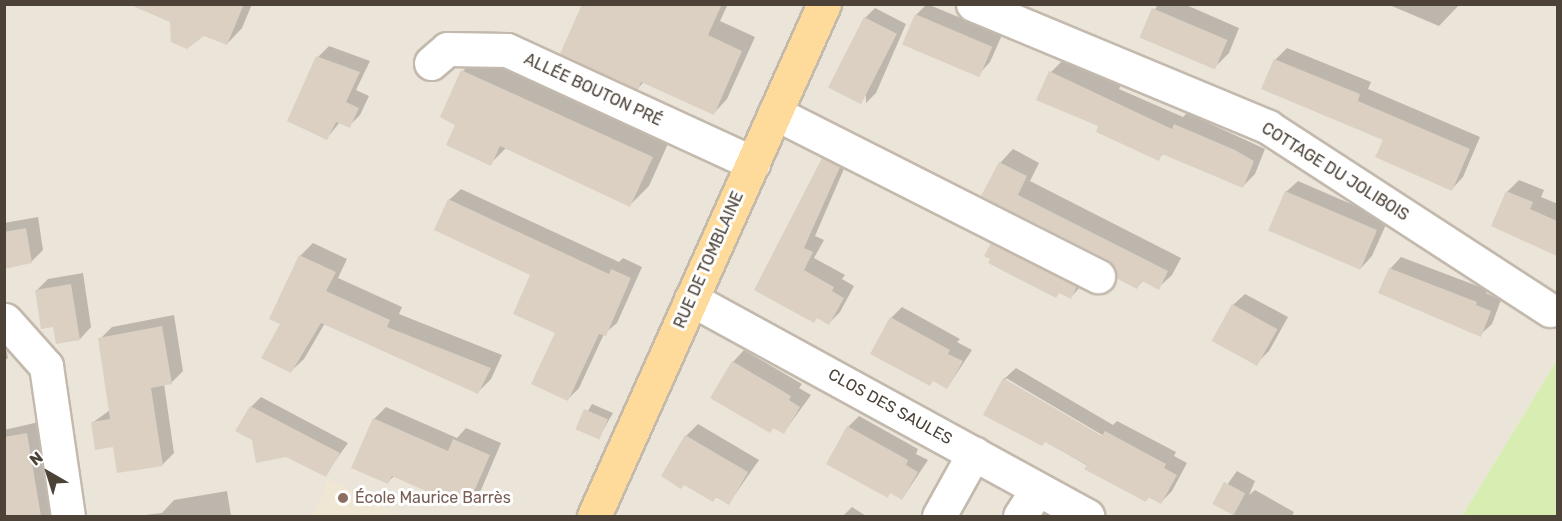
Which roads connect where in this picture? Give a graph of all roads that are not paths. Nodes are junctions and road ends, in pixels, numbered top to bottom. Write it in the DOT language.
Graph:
graph roads {
  1 [pos="824,4"];
  2 [pos="973,4"];
  3 [pos="431,63"];
  4 [pos="775,113"];
  5 [pos="753,163"];
  6 [pos="1098,276"];
  7 [pos="691,299"];
  8 [pos="1550,310"];
  9 [pos="5,320"];
  10 [pos="974,453"];
  11 [pos="1029,503"];
  12 [pos="68,516"];
  13 [pos="594,516"];
  14 [pos="939,516"];
  15 [pos="1088,516"];
  1 -- 4 [label="main road, RUE DE TOMBLAINE"];
  2 -- 8 [label="street, COTTAGE DU JOLIBOIS"];
  3 -- 5 [label="street, ALLÉE BOUTON PRÉ"];
  4 -- 5 [label="main road, RUE DE TOMBLAINE"];
  4 -- 6 [label="street"];
  5 -- 7 [label="main road, RUE DE TOMBLAINE"];
  7 -- 10 [label="street, CLOS DES SAULES"];
  7 -- 13 [label="main road, RUE DE TOMBLAINE"];
  9 -- 12 [label="street"];
  10 -- 11 [label="street, CLOS DES SAULES"];
  10 -- 14 [label="street"];
  11 -- 15 [label="street, CLOS DES SAULES"];
}
